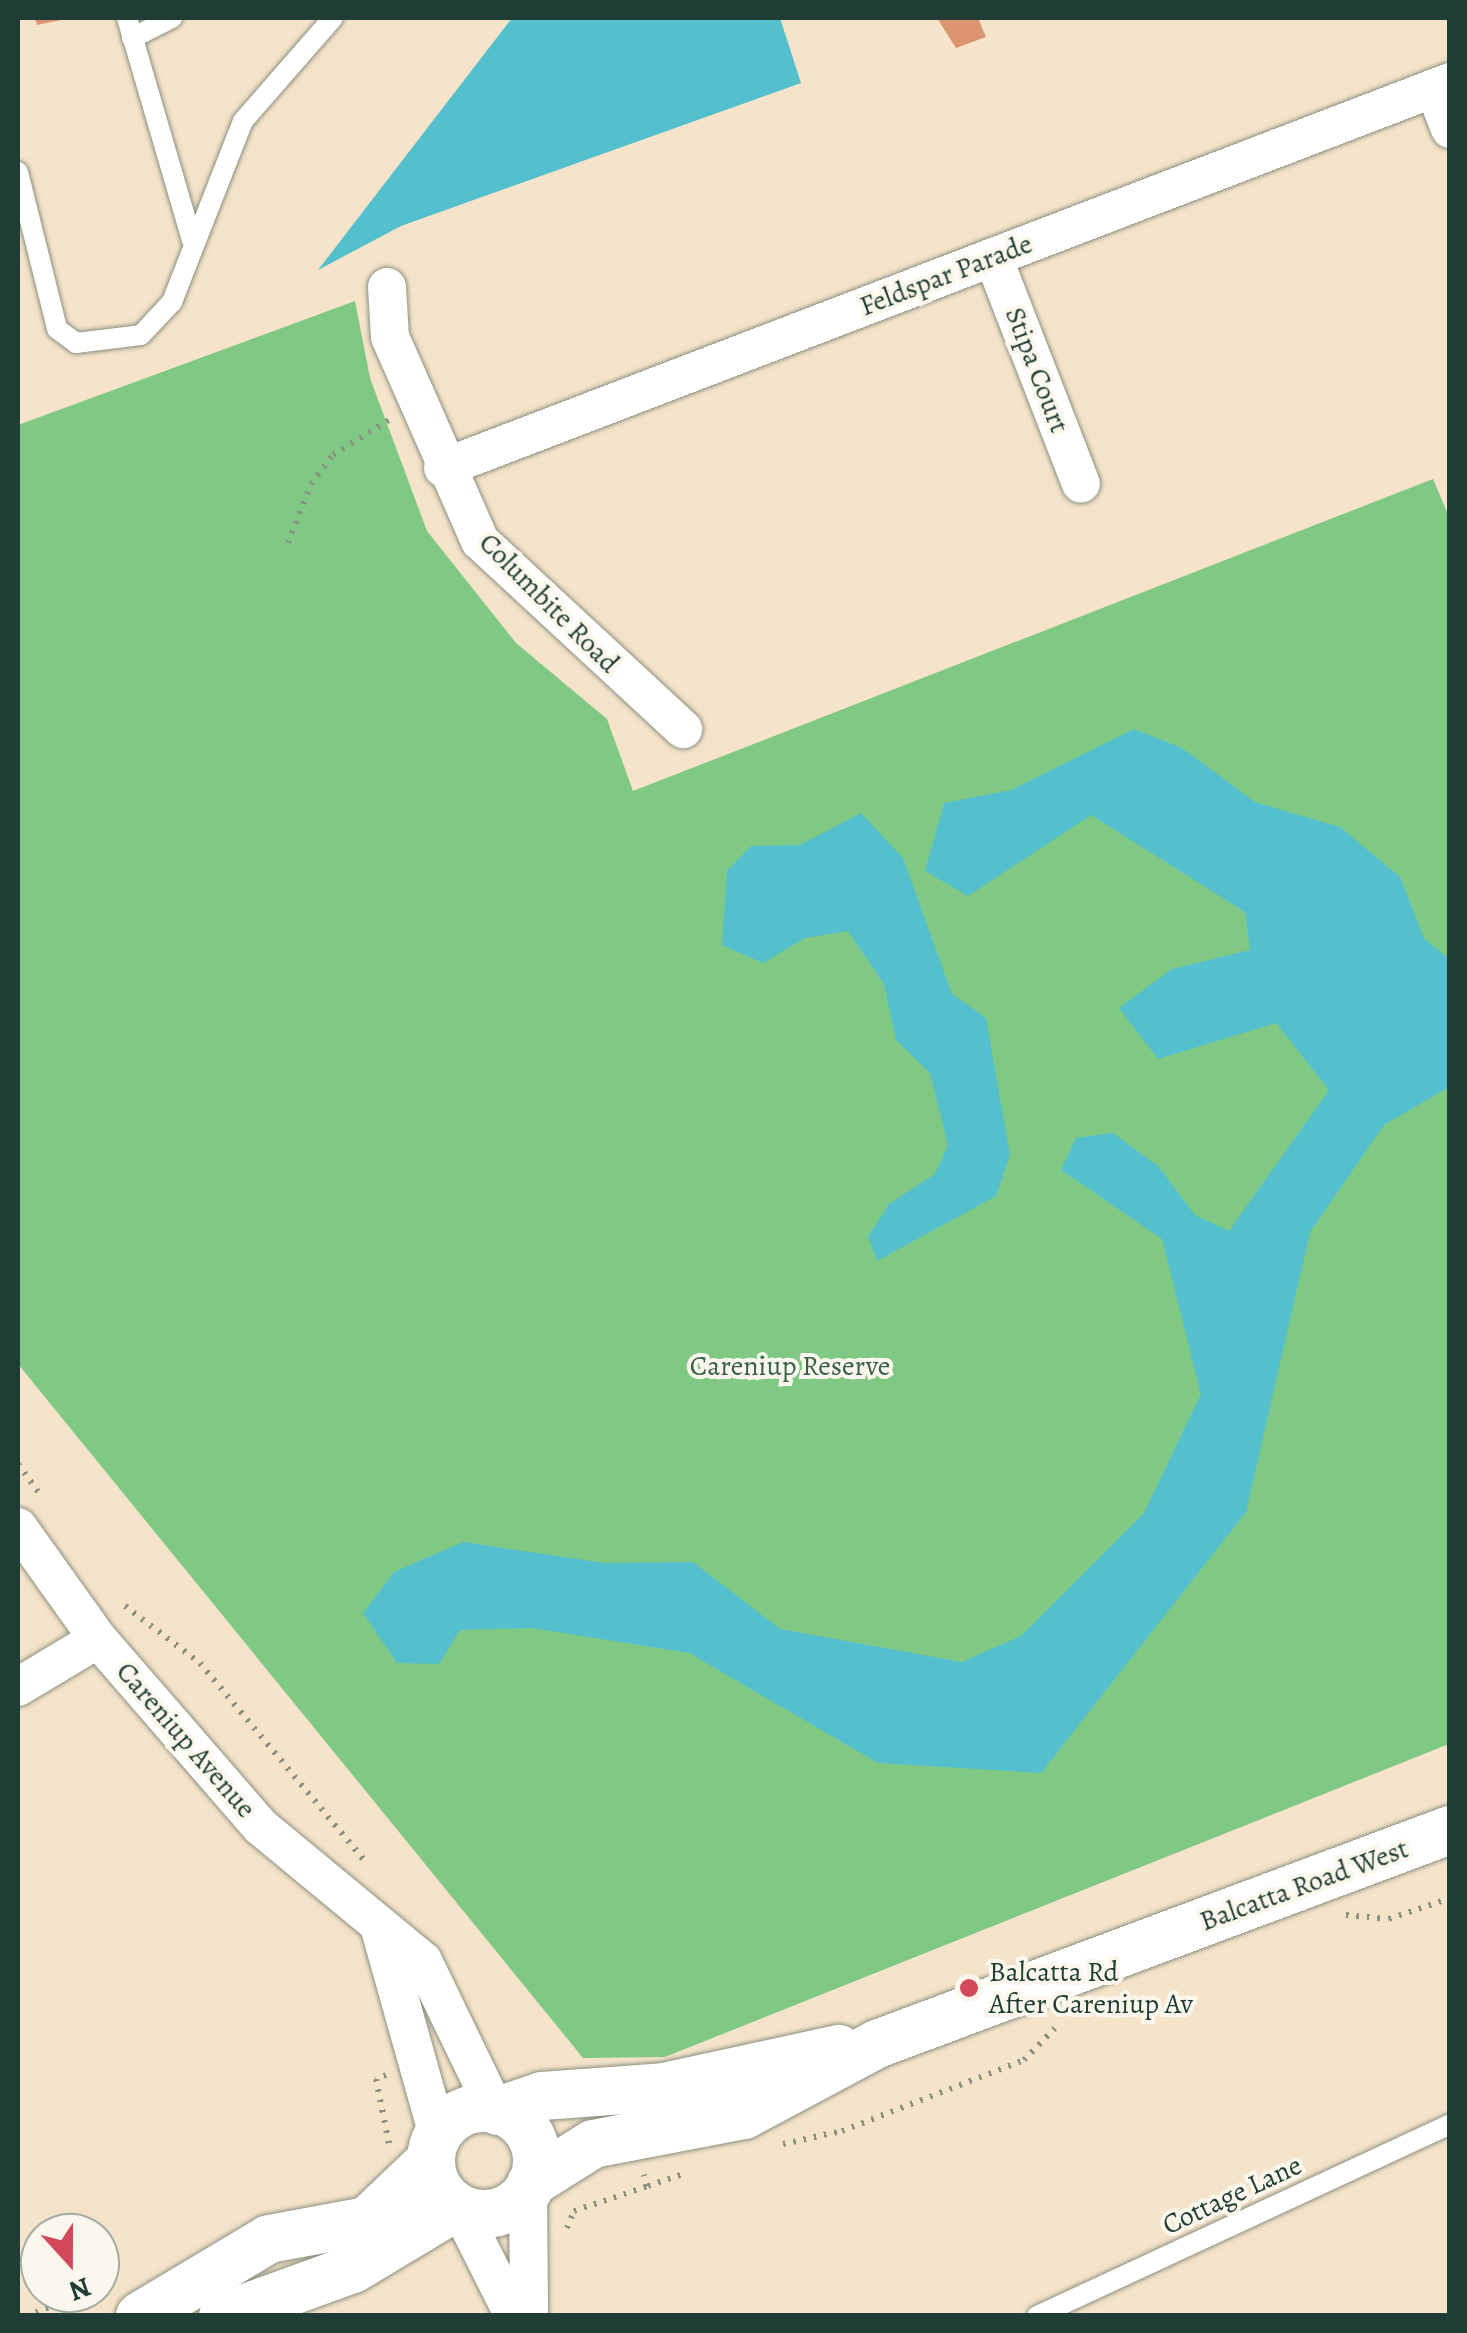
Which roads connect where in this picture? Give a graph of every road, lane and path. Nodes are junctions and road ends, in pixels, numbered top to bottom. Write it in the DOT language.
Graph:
graph roads {
  1 [pos="172,18"];
  2 [pos="333,18"];
  3 [pos="129,28"];
  4 [pos="1442,85"];
  5 [pos="1450,128"];
  6 [pos="18,172"];
  7 [pos="192,240"];
  8 [pos="993,257"];
  9 [pos="387,287"];
  10 [pos="443,468"];
  11 [pos="1082,484"];
  12 [pos="683,729"];
  13 [pos="18,1464"];
  14 [pos="52,1510"];
  15 [pos="18,1527"];
  16 [pos="119,1598"];
  17 [pos="98,1639"];
  18 [pos="18,1687"];
  19 [pos="1450,1830"];
  20 [pos="374,1872"];
  21 [pos="1450,1898"];
  22 [pos="1326,1921"];
  23 [pos="380,1929"];
  24 [pos="1068,2014"];
  25 [pos="877,2044"];
  26 [pos="497,2110"];
  27 [pos="1450,2124"];
  28 [pos="773,2146"];
  29 [pos="434,2148"];
  30 [pos="702,2166"];
  31 [pos="648,2186"];
  32 [pos="530,2187"];
  33 [pos="458,2208"];
  34 [pos="140,2316"];
  35 [pos="222,2316"];
  36 [pos="514,2316"];
  37 [pos="529,2316"];
  38 [pos="1037,2316"];
  1 -- 3 [label="lane"];
  2 -- 7 [label="lane"];
  3 -- 7 [label="lane"];
  4 -- 5 [label="street"];
  4 -- 8 [label="street, Feldspar Parade"];
  6 -- 7 [label="lane"];
  8 -- 10 [label="street, Feldspar Parade"];
  8 -- 11 [label="street, Stipa Court"];
  9 -- 10 [label="street, Columbite Road"];
  10 -- 12 [label="street, Columbite Road"];
  13 -- 14 [label="path"];
  15 -- 17 [label="street, Careniup Avenue"];
  16 -- 20 [label="path"];
  17 -- 18 [label="street"];
  17 -- 23 [label="street, Careniup Avenue"];
  19 -- 25 [label="street, Balcatta Road West"];
  21 -- 22 [label="path"];
  23 -- 26 [label="street, Careniup Avenue"];
  23 -- 29 [label="street"];
  24 -- 28 [label="path"];
  25 -- 26 [label="street, Balcatta Road West"];
  25 -- 32 [label="street, Balcatta Road West"];
  26 -- 29 [label="street"];
  26 -- 32 [label="street"];
  27 -- 38 [label="lane, Cottage Lane"];
  29 -- 33 [label="street"];
  29 -- 34 [label="street"];
  30 -- 31 [label="path"];
  32 -- 33 [label="street"];
  32 -- 37 [label="street"];
  33 -- 35 [label="street"];
  33 -- 36 [label="street"];
}
